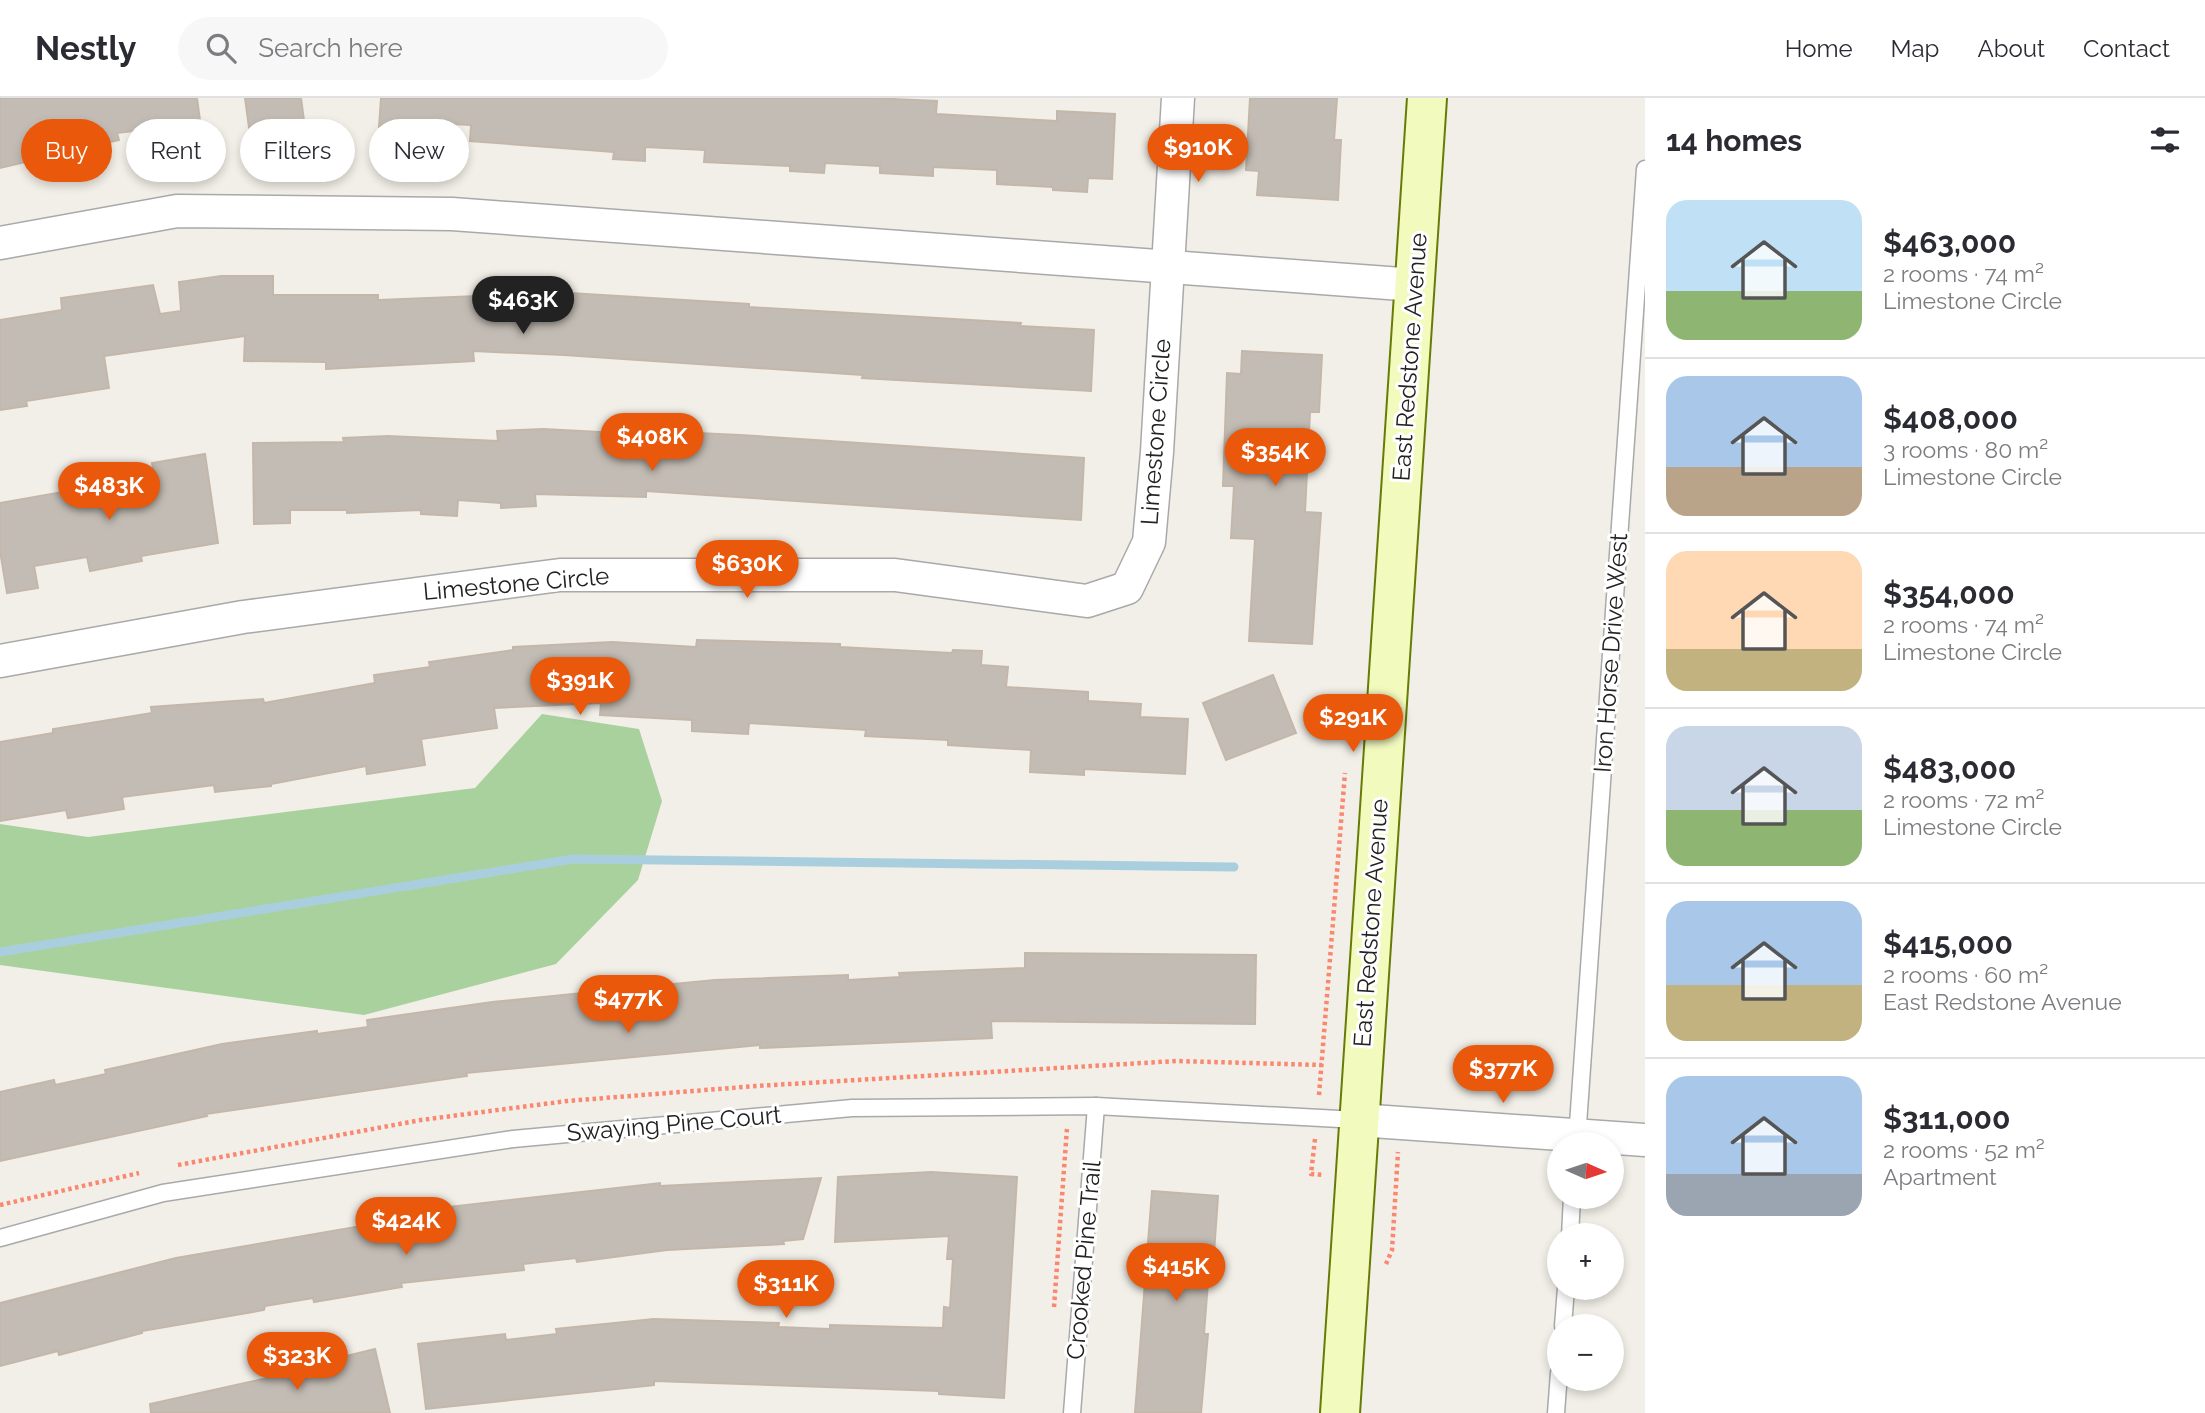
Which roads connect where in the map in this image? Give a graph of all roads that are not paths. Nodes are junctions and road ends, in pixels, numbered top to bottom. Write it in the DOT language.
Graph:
graph roads {
  1 [pos="1178,98"];
  2 [pos="1427,98"];
  3 [pos="1645,169"];
  4 [pos="0,243"];
  5 [pos="1167,267"];
  6 [pos="1415,285"];
  7 [pos="0,661"];
  8 [pos="1096,1107"];
  9 [pos="1358,1120"];
  10 [pos="1578,1132"];
  11 [pos="1547,1137"];
  12 [pos="1624,1140"];
  13 [pos="1645,1140"];
  14 [pos="0,1238"];
  15 [pos="1558,1391"];
  16 [pos="1072,1413"];
  17 [pos="1340,1413"];
  18 [pos="1556,1413"];
  1 -- 5 [label="street, Limestone Circle"];
  2 -- 6 [label="street, East Redstone Avenue"];
  3 -- 10 [label="lane, Iron Horse Drive West"];
  4 -- 5 [label="street"];
  5 -- 6 [label="street"];
  5 -- 7 [label="street, Limestone Circle"];
  6 -- 9 [label="street, East Redstone Avenue"];
  8 -- 9 [label="lane, Swaying Pine Court"];
  8 -- 14 [label="lane, Swaying Pine Court"];
  8 -- 16 [label="lane, Crooked Pine Trail"];
  9 -- 11 [label="street"];
  9 -- 17 [label="street, East Redstone Avenue"];
  12 -- 13 [label="street"];
  15 -- 18 [label="lane"];
}
